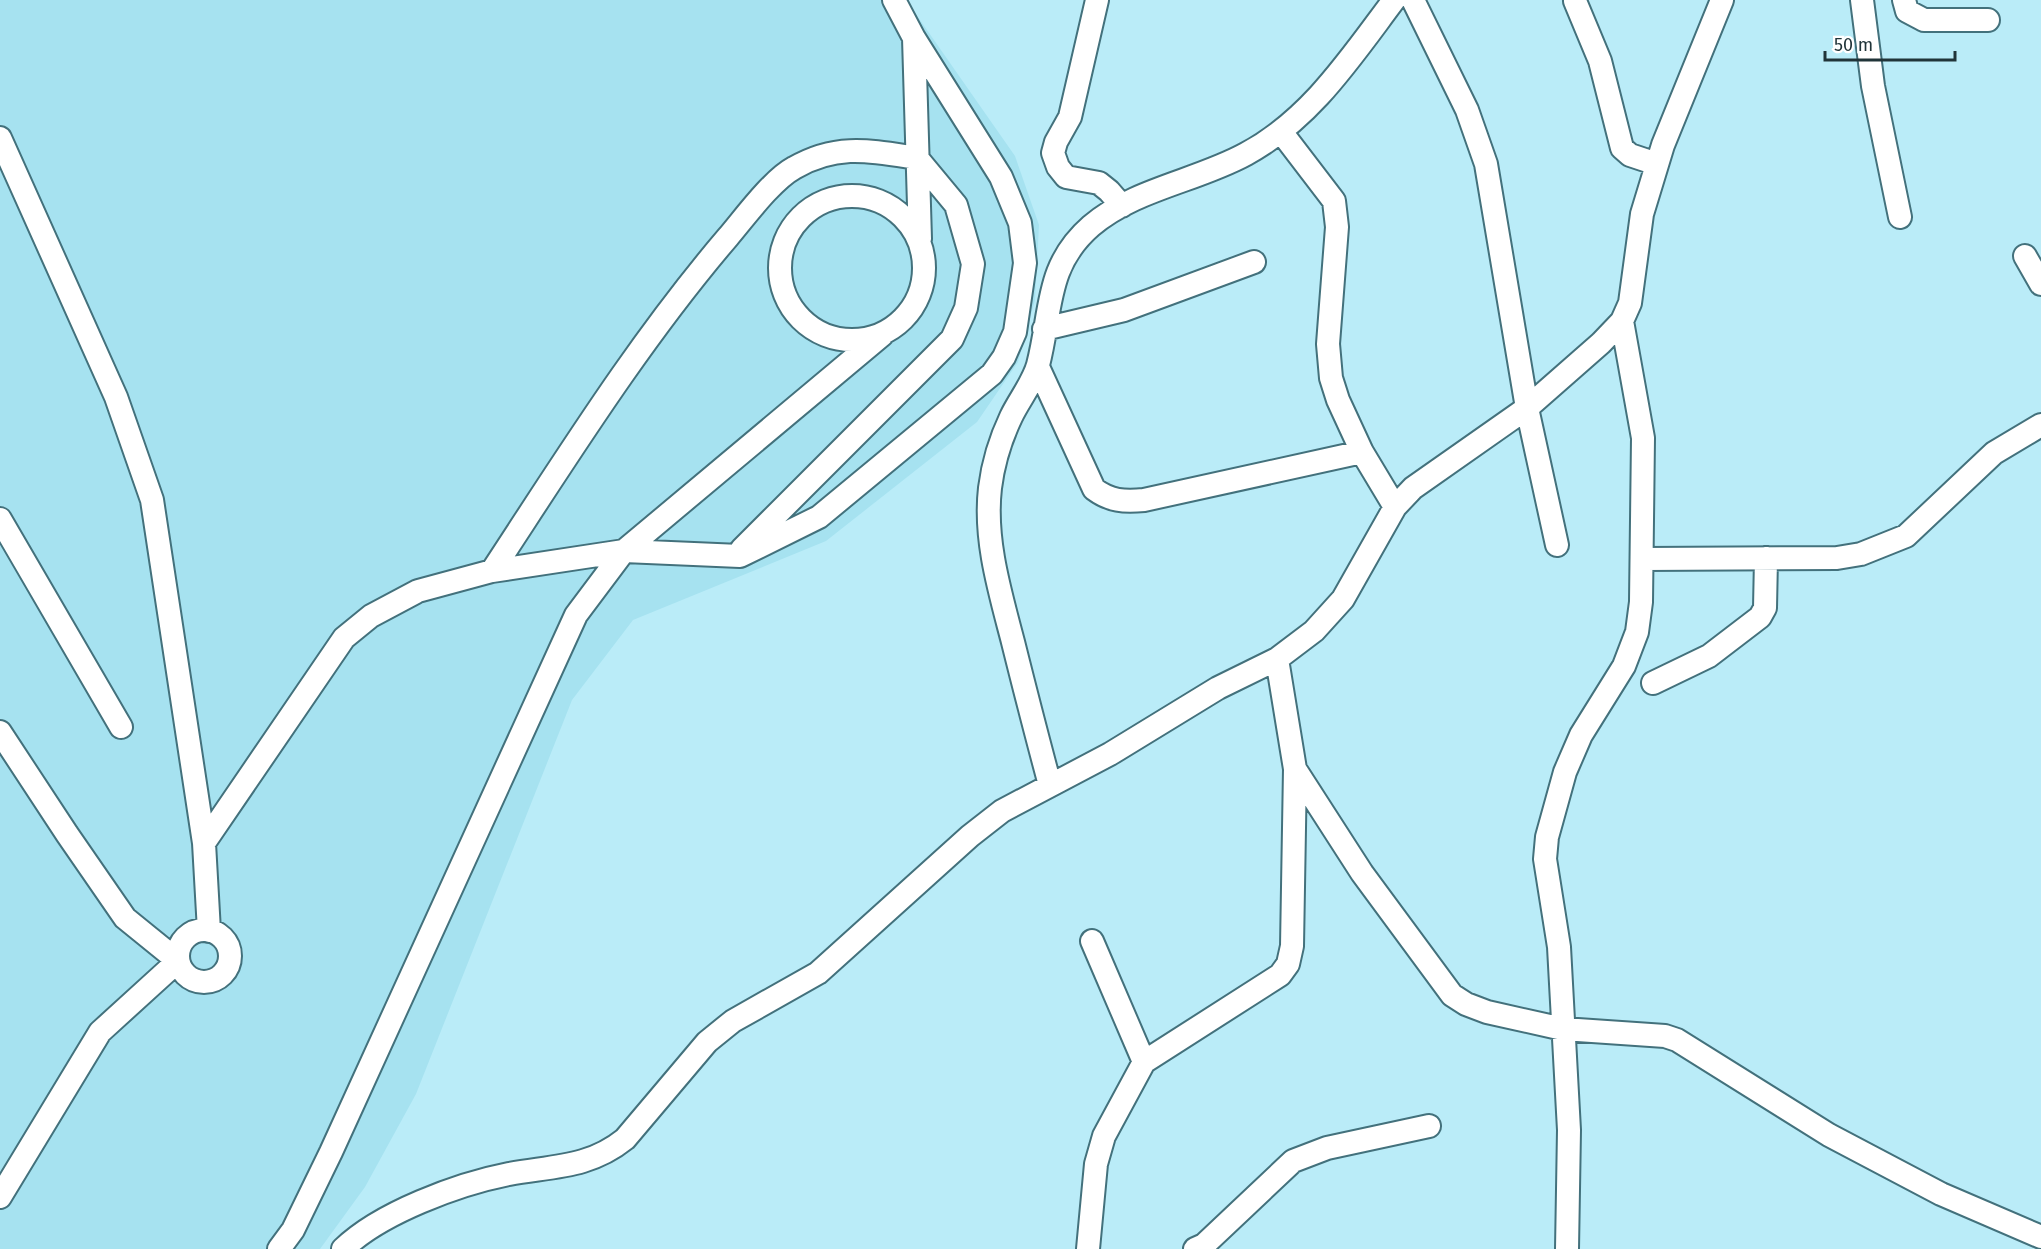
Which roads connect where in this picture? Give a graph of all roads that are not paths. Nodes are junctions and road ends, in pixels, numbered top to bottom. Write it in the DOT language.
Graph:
graph roads {
  1 [pos="894,0"];
  2 [pos="1097,0"];
  3 [pos="1395,0"];
  4 [pos="1413,0"];
  5 [pos="1722,0"];
  6 [pos="1862,0"];
  7 [pos="1904,0"];
  8 [pos="1575,1"];
  9 [pos="1988,20"];
  10 [pos="914,38"];
  11 [pos="1282,133"];
  12 [pos="0,138"];
  13 [pos="917,158"];
  14 [pos="1657,164"];
  15 [pos="1122,206"];
  16 [pos="1900,217"];
  17 [pos="920,239"];
  18 [pos="2025,256"];
  19 [pos="1254,262"];
  20 [pos="2041,284"];
  21 [pos="1622,321"];
  22 [pos="1044,329"];
  23 [pos="882,335"];
  24 [pos="1038,367"];
  25 [pos="1527,408"];
  26 [pos="2041,425"];
  27 [pos="1362,452"];
  28 [pos="1395,507"];
  29 [pos="0,519"];
  30 [pos="1557,545"];
  31 [pos="624,551"];
  32 [pos="735,556"];
  33 [pos="1644,558"];
  34 [pos="1766,558"];
  35 [pos="492,572"];
  36 [pos="1277,659"];
  37 [pos="1653,683"];
  38 [pos="121,726"];
  39 [pos="0,732"];
  40 [pos="1295,769"];
  41 [pos="1050,785"];
  42 [pos="204,843"];
  43 [pos="209,931"];
  44 [pos="1092,941"];
  45 [pos="178,961"];
  46 [pos="1563,1029"];
  47 [pos="1144,1062"];
  48 [pos="1428,1126"];
  49 [pos="0,1197"];
  50 [pos="2041,1237"];
  51 [pos="279,1249"];
  52 [pos="344,1249"];
  53 [pos="1088,1249"];
  54 [pos="1196,1249"];
  55 [pos="1567,1249"];
  1 -- 10 [label="street"];
  2 -- 15 [label="street"];
  3 -- 11 [label="street"];
  4 -- 25 [label="street"];
  5 -- 14 [label="street"];
  6 -- 16 [label="street"];
  7 -- 9 [label="street"];
  8 -- 14 [label="street"];
  10 -- 13 [label="street"];
  10 -- 32 [label="street"];
  11 -- 15 [label="street"];
  11 -- 27 [label="street"];
  12 -- 42 [label="street"];
  13 -- 17 [label="street"];
  13 -- 32 [label="street"];
  13 -- 35 [label="street"];
  14 -- 21 [label="street"];
  15 -- 22 [label="street"];
  17 -- 23 [label="street"];
  17 -- 23 [label="street"];
  18 -- 20 [label="street"];
  19 -- 22 [label="street"];
  21 -- 25 [label="street"];
  21 -- 33 [label="street"];
  22 -- 24 [label="street"];
  23 -- 31 [label="street"];
  24 -- 27 [label="street"];
  24 -- 41 [label="street"];
  25 -- 28 [label="street"];
  25 -- 30 [label="street"];
  26 -- 34 [label="street"];
  27 -- 28 [label="street"];
  28 -- 36 [label="street"];
  29 -- 38 [label="street"];
  31 -- 32 [label="street"];
  31 -- 35 [label="street"];
  31 -- 51 [label="street"];
  33 -- 34 [label="street"];
  33 -- 46 [label="street"];
  34 -- 37 [label="street"];
  35 -- 42 [label="street"];
  36 -- 40 [label="street"];
  36 -- 41 [label="street"];
  39 -- 45 [label="street"];
  40 -- 46 [label="street"];
  40 -- 47 [label="street"];
  41 -- 52 [label="street"];
  42 -- 43 [label="street"];
  43 -- 45 [label="street"];
  43 -- 45 [label="street"];
  44 -- 47 [label="street"];
  45 -- 49 [label="street"];
  46 -- 50 [label="street"];
  46 -- 55 [label="street"];
  47 -- 53 [label="street"];
  48 -- 54 [label="street"];
}
